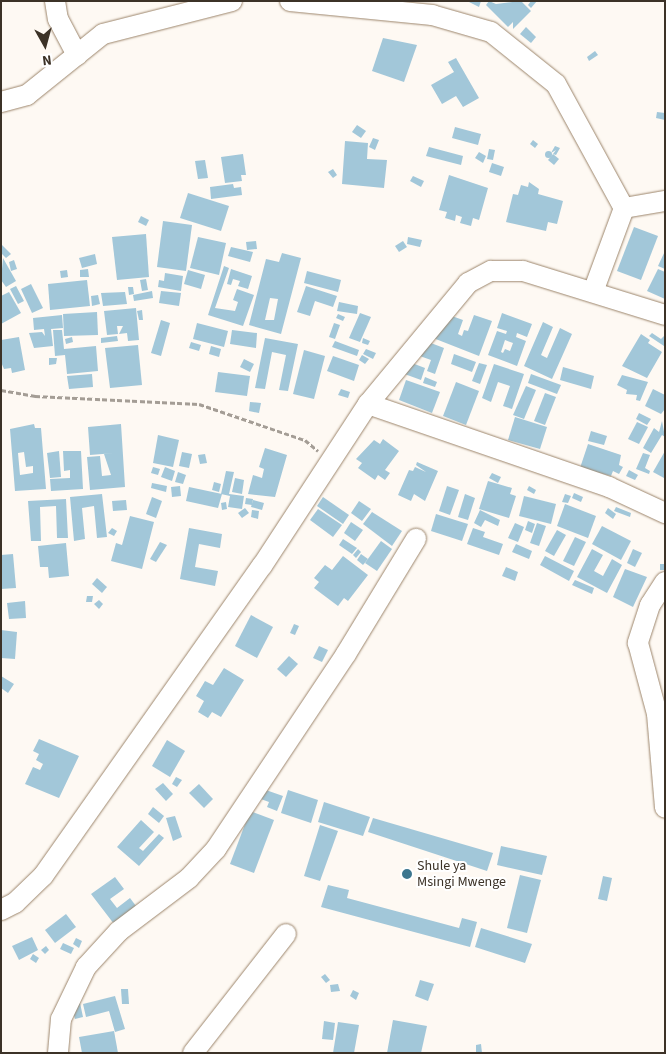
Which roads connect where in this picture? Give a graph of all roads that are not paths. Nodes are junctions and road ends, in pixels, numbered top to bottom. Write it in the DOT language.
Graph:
graph roads {
  1 [pos="55,1"];
  2 [pos="232,1"];
  3 [pos="290,1"];
  4 [pos="77,55"];
  5 [pos="1,102"];
  6 [pos="665,201"];
  7 [pos="624,208"];
  8 [pos="593,292"];
  9 [pos="665,315"];
  10 [pos="368,404"];
  11 [pos="665,513"];
  12 [pos="416,539"];
  13 [pos="665,582"];
  14 [pos="665,808"];
  15 [pos="1,910"];
  16 [pos="286,934"];
  17 [pos="58,1053"];
  18 [pos="194,1053"];
  1 -- 4 [label="street"];
  2 -- 4 [label="street"];
  3 -- 7 [label="street"];
  4 -- 5 [label="street"];
  6 -- 7 [label="street"];
  7 -- 8 [label="street"];
  8 -- 9 [label="street"];
  8 -- 10 [label="street"];
  10 -- 11 [label="street"];
  10 -- 15 [label="street"];
  12 -- 17 [label="street"];
  13 -- 14 [label="street"];
  16 -- 18 [label="street"];
}
